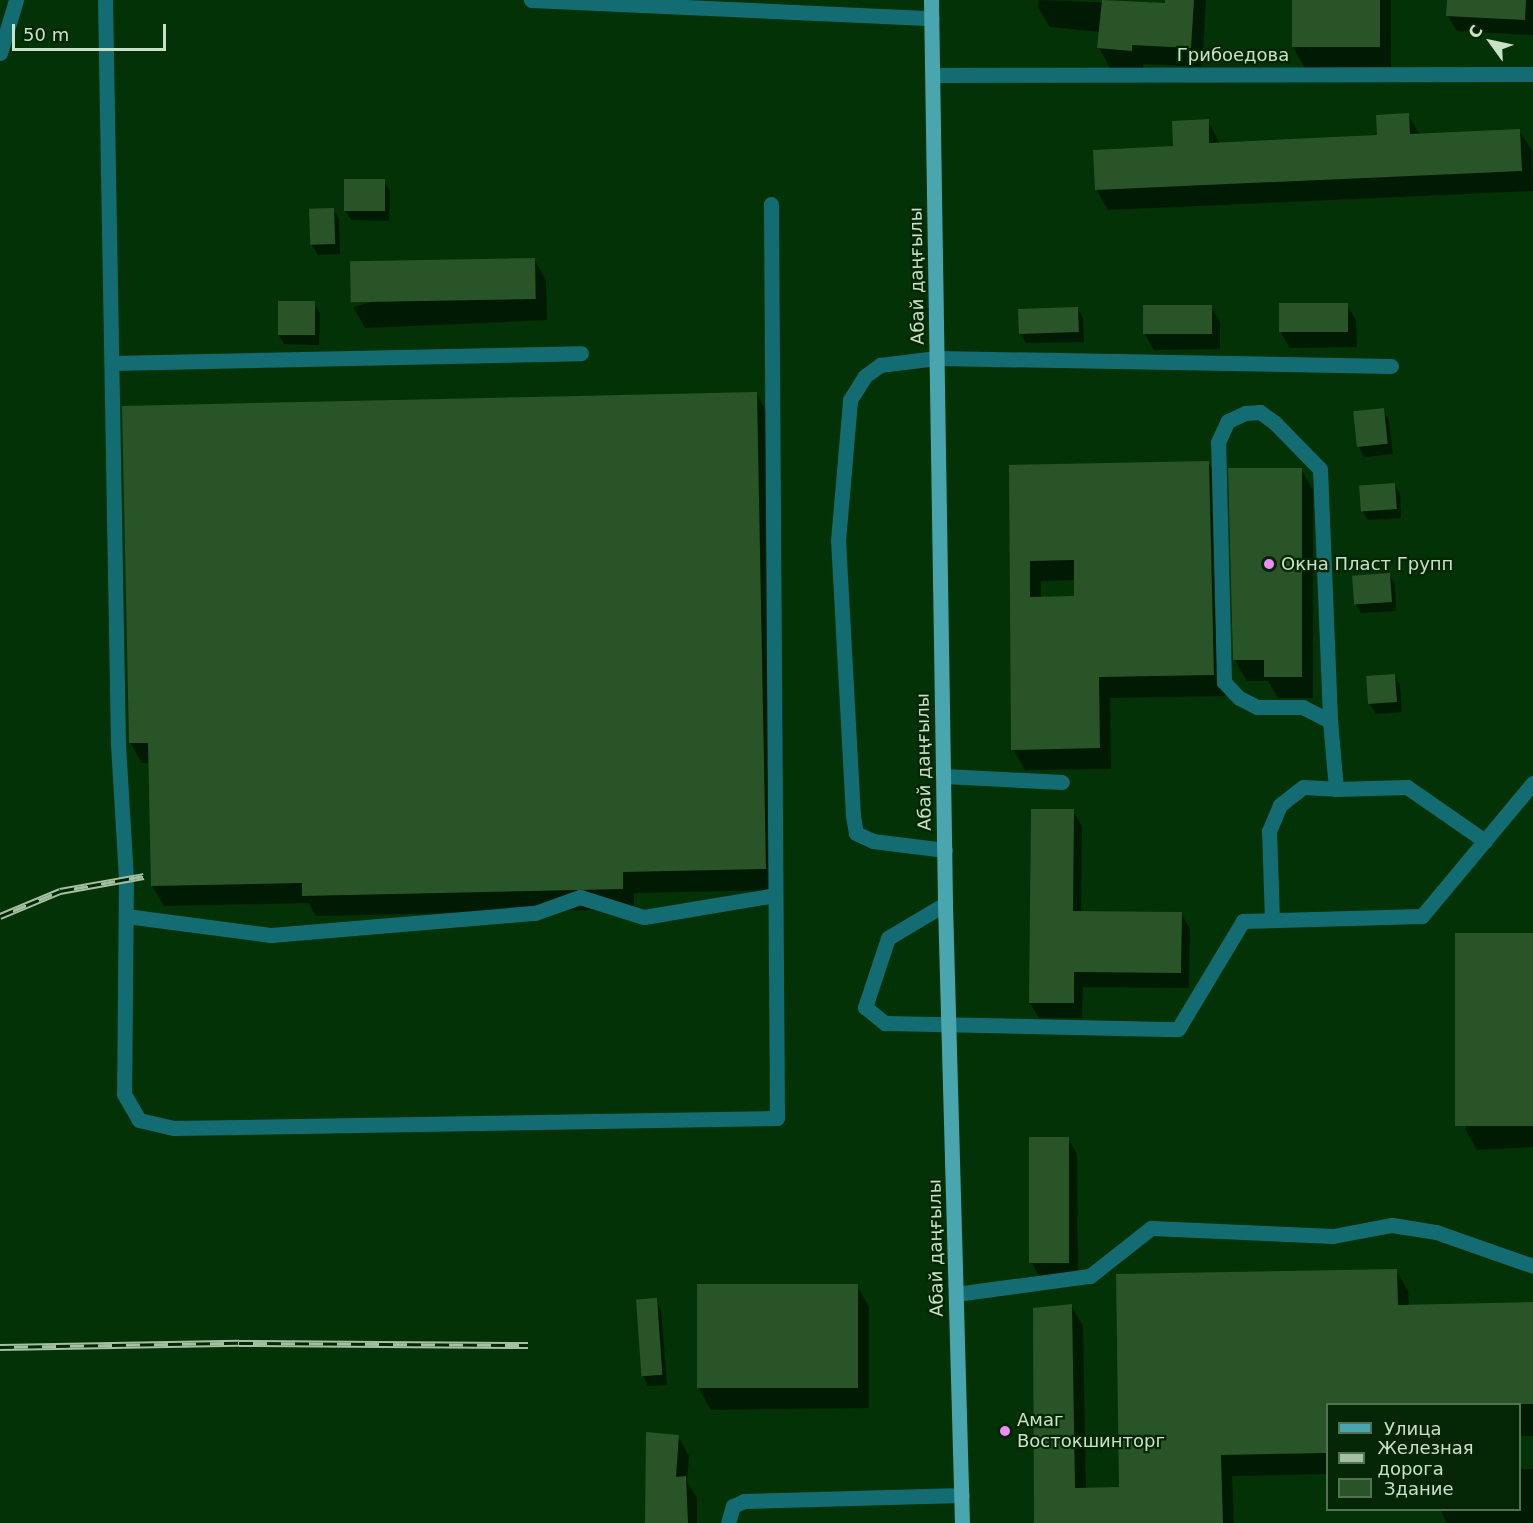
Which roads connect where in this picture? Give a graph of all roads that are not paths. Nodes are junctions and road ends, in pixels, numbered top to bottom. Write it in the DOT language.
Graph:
graph roads {
  1 [pos="16,0"];
  2 [pos="105,0"];
  3 [pos="531,0"];
  4 [pos="931,0"];
  5 [pos="932,18"];
  6 [pos="0,53"];
  7 [pos="1533,74"];
  8 [pos="933,75"];
  9 [pos="771,204"];
  10 [pos="581,353"];
  11 [pos="937,358"];
  12 [pos="111,363"];
  13 [pos="1391,366"];
  14 [pos="1330,721"];
  15 [pos="944,776"];
  16 [pos="1062,782"];
  17 [pos="1533,783"];
  18 [pos="1336,789"];
  19 [pos="1485,841"];
  20 [pos="945,849"];
  21 [pos="775,895"];
  22 [pos="945,904"];
  23 [pos="126,916"];
  24 [pos="1272,920"];
  25 [pos="952,1025"];
  26 [pos="1533,1266"];
  27 [pos="956,1294"];
  28 [pos="962,1495"];
  29 [pos="728,1523"];
  30 [pos="962,1523"];
  1 -- 6 [label="street"];
  2 -- 12 [label="street"];
  3 -- 5 [label="street"];
  4 -- 5 [label="main road, Абай даңғылы"];
  5 -- 8 [label="main road, Абай даңғылы"];
  7 -- 8 [label="street, Грибоедова"];
  8 -- 11 [label="main road, Абай даңғылы"];
  9 -- 21 [label="street"];
  10 -- 12 [label="street"];
  11 -- 13 [label="street"];
  11 -- 15 [label="main road, Абай даңғылы"];
  11 -- 20 [label="street"];
  12 -- 23 [label="street"];
  14 -- 14 [label="street"];
  14 -- 18 [label="street"];
  15 -- 16 [label="street"];
  15 -- 20 [label="main road, Абай даңғылы"];
  17 -- 19 [label="street"];
  18 -- 19 [label="street"];
  18 -- 24 [label="street"];
  19 -- 24 [label="street"];
  20 -- 22 [label="main road, Абай даңғылы"];
  21 -- 23 [label="street"];
  21 -- 23 [label="street"];
  22 -- 25 [label="main road, Абай даңғылы"];
  22 -- 25 [label="street"];
  24 -- 25 [label="street"];
  25 -- 27 [label="main road, Абай даңғылы"];
  26 -- 27 [label="street"];
  27 -- 28 [label="main road, Абай даңғылы"];
  28 -- 29 [label="street"];
  28 -- 30 [label="main road, Абай даңғылы"];
}
